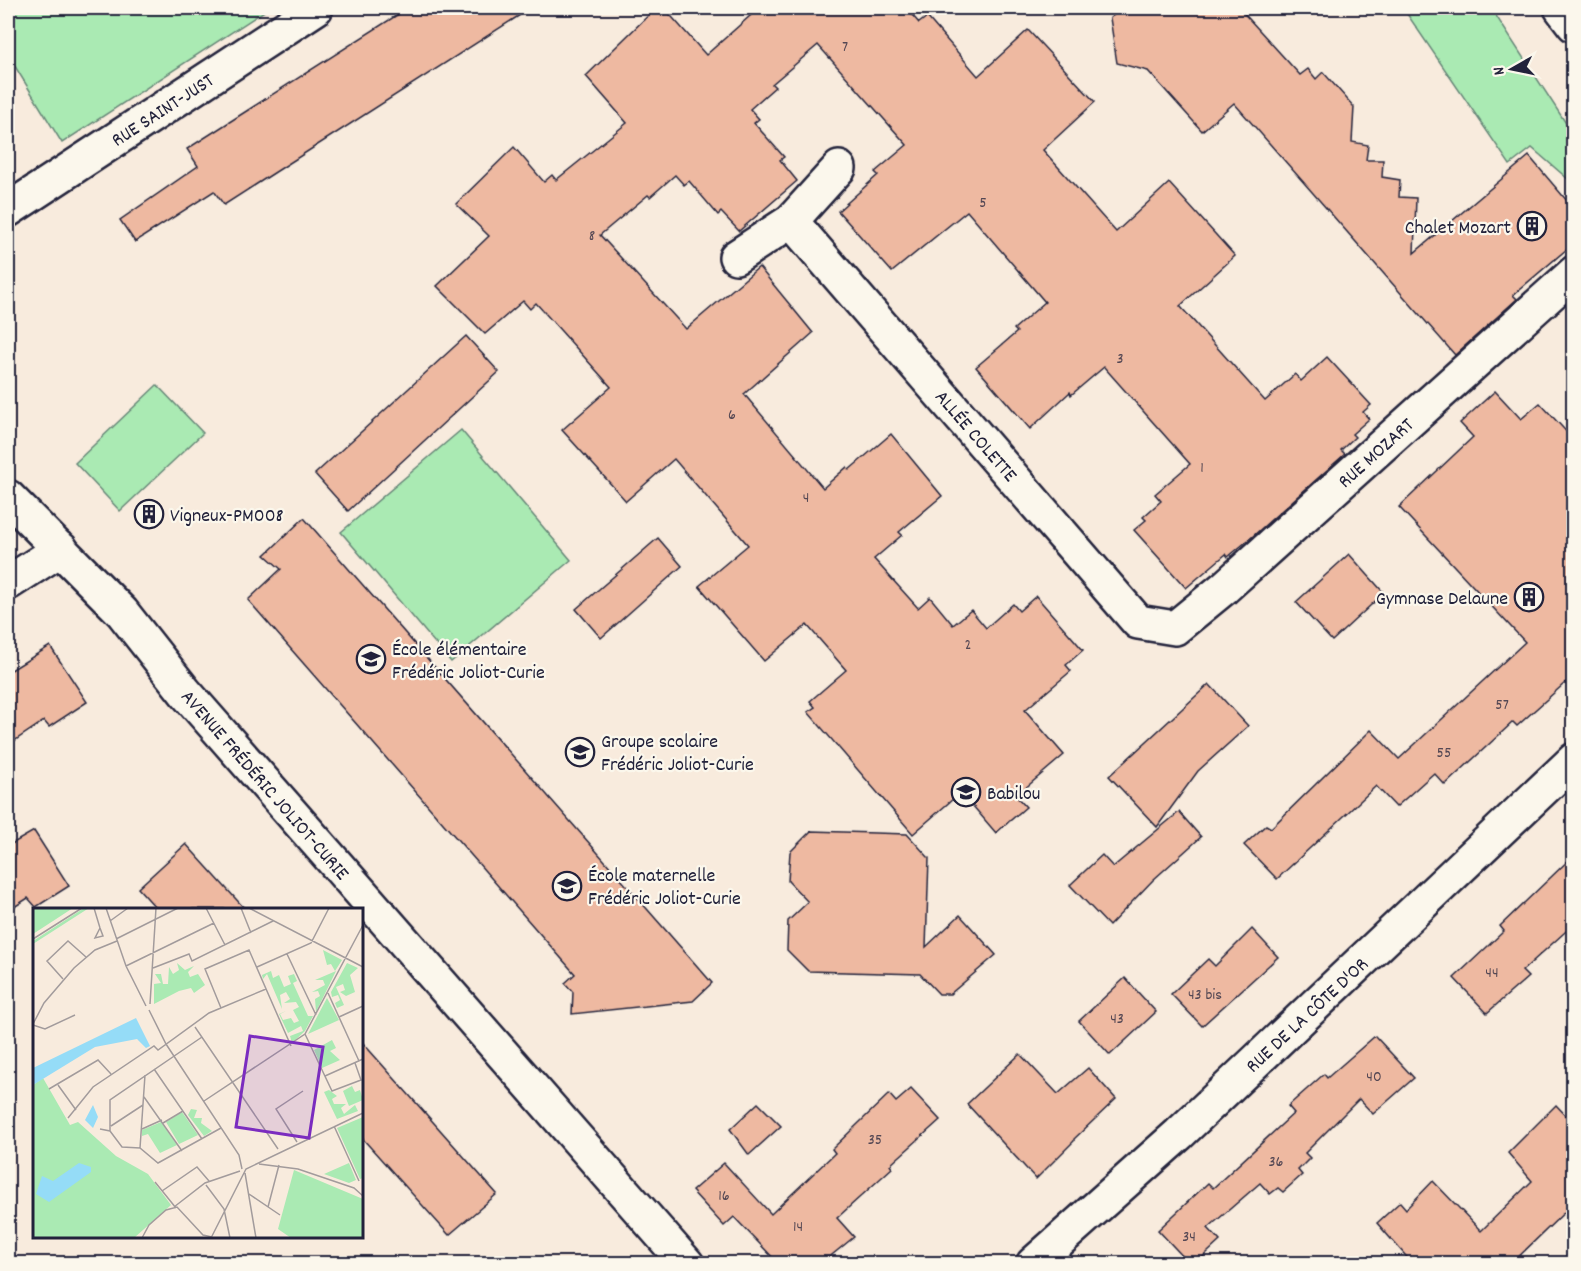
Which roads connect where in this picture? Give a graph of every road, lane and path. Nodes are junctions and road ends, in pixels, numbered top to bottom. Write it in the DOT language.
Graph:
graph roads {
  1 [pos="316,8"];
  2 [pos="1562,8"];
  3 [pos="1574,25"];
  4 [pos="838,168"];
  5 [pos="8,210"];
  6 [pos="791,221"];
  7 [pos="736,257"];
  8 [pos="1574,273"];
  9 [pos="8,497"];
  10 [pos="61,549"];
  11 [pos="8,583"];
  12 [pos="1175,628"];
  13 [pos="1574,760"];
  14 [pos="687,1263"];
  15 [pos="1033,1263"];
  1 -- 5 [label="street, RUE SAINT-JUST"];
  2 -- 3 [label="street"];
  4 -- 6 [label="street"];
  6 -- 7 [label="street"];
  6 -- 12 [label="street, ALLÉE COLETTE"];
  8 -- 12 [label="street, RUE MOZART"];
  9 -- 10 [label="street, AVENUE FRÉDÉRIC JOLIOT-CURIE"];
  10 -- 11 [label="street"];
  10 -- 14 [label="street, AVENUE FRÉDÉRIC JOLIOT-CURIE"];
  13 -- 15 [label="street, RUE DE LA CÔTE D'OR"];
}
